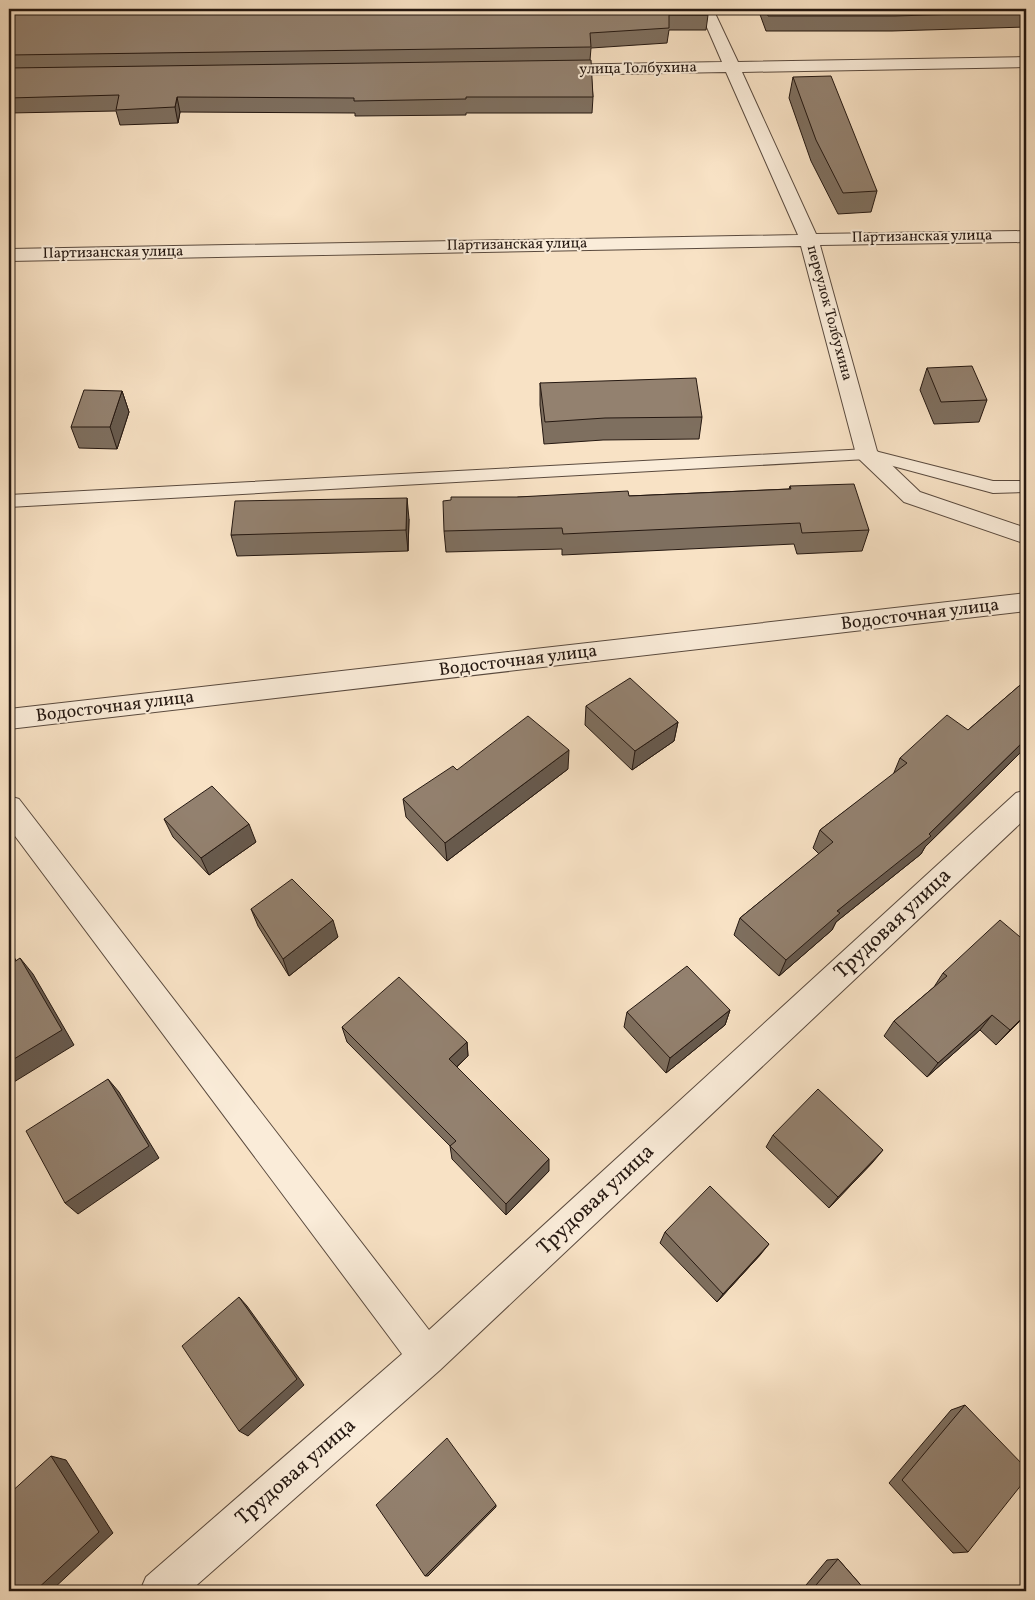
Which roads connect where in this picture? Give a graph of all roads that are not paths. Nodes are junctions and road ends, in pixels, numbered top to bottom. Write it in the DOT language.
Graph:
graph roads {
  1 [pos="706,9"];
  2 [pos="1026,62"];
  3 [pos="731,68"];
  4 [pos="543,70"];
  5 [pos="1026,236"];
  6 [pos="809,239"];
  7 [pos="9,256"];
  8 [pos="867,454"];
  9 [pos="1026,487"];
  10 [pos="9,501"];
  11 [pos="1026,536"];
  12 [pos="1026,602"];
  13 [pos="9,719"];
  14 [pos="1026,801"];
  15 [pos="9,807"];
  16 [pos="426,1357"];
  17 [pos="160,1591"];
  1 -- 3 [label="street, переулок Толбухина"];
  2 -- 3 [label="street, улица Толбухина"];
  3 -- 4 [label="street, улица Толбухина"];
  3 -- 6 [label="street, переулок Толбухина"];
  5 -- 6 [label="street, Партизанская улица"];
  6 -- 7 [label="street, Партизанская улица"];
  6 -- 8 [label="street, переулок Толбухина"];
  8 -- 9 [label="lane"];
  8 -- 10 [label="lane"];
  8 -- 11 [label="street"];
  12 -- 13 [label="street, Водосточная улица"];
  14 -- 16 [label="street, Трудовая улица"];
  15 -- 16 [label="street"];
  16 -- 17 [label="street, Трудовая улица"];
}
